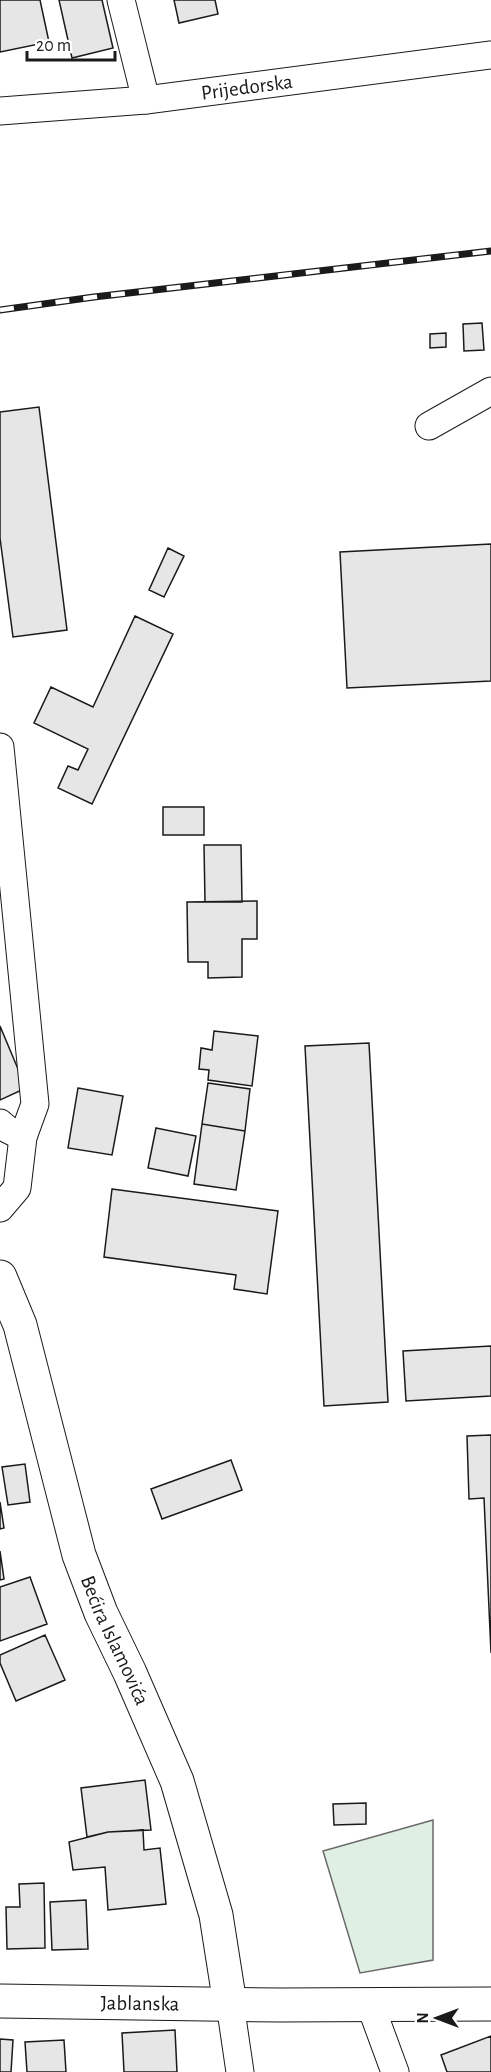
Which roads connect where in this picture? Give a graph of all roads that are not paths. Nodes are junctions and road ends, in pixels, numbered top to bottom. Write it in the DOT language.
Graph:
graph roads {
  1 [pos="121,0"];
  2 [pos="491,55"];
  3 [pos="146,99"];
  4 [pos="0,111"];
  5 [pos="491,392"];
  6 [pos="429,426"];
  7 [pos="0,747"];
  8 [pos="0,1123"];
  9 [pos="24,1137"];
  10 [pos="0,1208"];
  11 [pos="0,1277"];
  12 [pos="0,2001"];
  13 [pos="230,2004"];
  14 [pos="370,2004"];
  15 [pos="491,2004"];
  16 [pos="240,2072"];
  17 [pos="395,2072"];
  1 -- 3 [label="street"];
  2 -- 3 [label="street, Prijedorska"];
  3 -- 4 [label="street, Prijedorska"];
  5 -- 6 [label="street"];
  7 -- 9 [label="street"];
  8 -- 9 [label="street"];
  9 -- 10 [label="street"];
  11 -- 13 [label="street, Bećira Islamovića"];
  12 -- 13 [label="street, Jablanska"];
  13 -- 14 [label="street, Jablanska"];
  13 -- 16 [label="street"];
  14 -- 15 [label="street, Jablanska"];
  14 -- 17 [label="street"];
}
